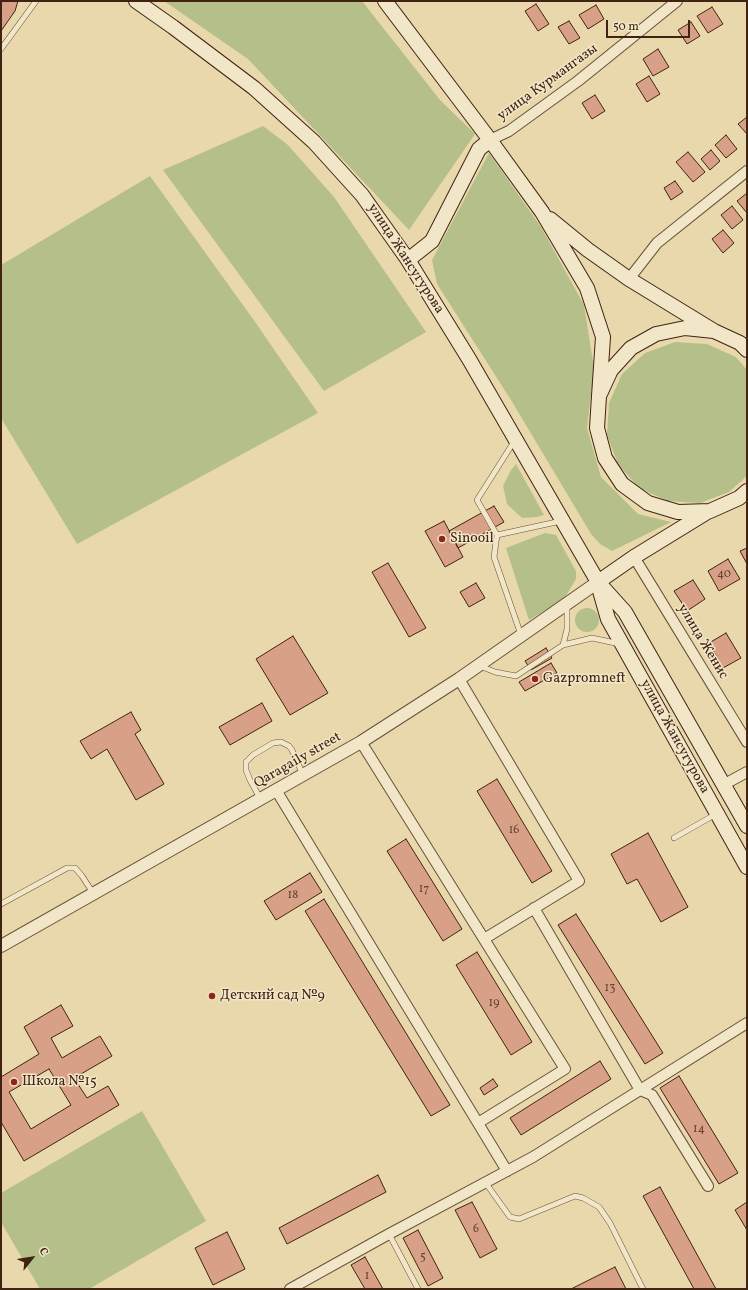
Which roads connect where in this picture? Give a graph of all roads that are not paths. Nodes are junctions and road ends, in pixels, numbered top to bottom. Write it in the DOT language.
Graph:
graph roads {
  1 [pos="36,1"];
  2 [pos="136,1"];
  3 [pos="385,1"];
  4 [pos="677,1"];
  5 [pos="1,49"];
  6 [pos="490,140"];
  7 [pos="747,171"];
  8 [pos="542,212"];
  9 [pos="408,260"];
  10 [pos="629,279"];
  11 [pos="714,331"];
  12 [pos="745,346"];
  13 [pos="599,396"];
  14 [pos="515,439"];
  15 [pos="747,491"];
  16 [pos="710,511"];
  17 [pos="562,521"];
  18 [pos="497,535"];
  19 [pos="634,557"];
  20 [pos="598,582"];
  21 [pos="567,603"];
  22 [pos="522,635"];
  23 [pos="621,644"];
  24 [pos="563,646"];
  25 [pos="479,665"];
  26 [pos="459,679"];
  27 [pos="361,742"];
  28 [pos="747,742"];
  29 [pos="747,772"];
  30 [pos="303,774"];
  31 [pos="726,789"];
  32 [pos="276,790"];
  33 [pos="261,799"];
  34 [pos="714,808"];
  35 [pos="747,826"];
  36 [pos="674,838"];
  37 [pos="747,867"];
  38 [pos="94,894"];
  39 [pos="1,904"];
  40 [pos="534,908"];
  41 [pos="484,939"];
  42 [pos="1,946"];
  43 [pos="747,1022"];
  44 [pos="640,1090"];
  45 [pos="478,1123"];
  46 [pos="507,1171"];
  47 [pos="485,1182"];
  48 [pos="708,1186"];
  49 [pos="389,1234"];
  50 [pos="307,1285"];
  51 [pos="290,1289"];
  52 [pos="418,1289"];
  53 [pos="643,1289"];
  1 -- 5 [label="lane"];
  2 -- 9 [label="main road, улица Жансугурова"];
  3 -- 6 [label="main road"];
  4 -- 6 [label="street, улица Курмангазы"];
  6 -- 8 [label="main road"];
  6 -- 9 [label="main road"];
  7 -- 10 [label="street"];
  8 -- 10 [label="main road"];
  8 -- 13 [label="main road"];
  9 -- 14 [label="main road, улица Жансугурова"];
  10 -- 11 [label="main road"];
  11 -- 12 [label="main road"];
  11 -- 13 [label="main road"];
  13 -- 16 [label="main road"];
  14 -- 17 [label="main road, улица Жансугурова"];
  14 -- 18 [label="lane"];
  15 -- 16 [label="main road"];
  16 -- 19 [label="main road"];
  17 -- 18 [label="lane"];
  17 -- 20 [label="main road, улица Жансугурова"];
  18 -- 22 [label="lane"];
  19 -- 20 [label="main road"];
  19 -- 28 [label="street, улица Женис"];
  20 -- 21 [label="street, Qaragaily street"];
  20 -- 23 [label="main road, улица Жансугурова"];
  20 -- 31 [label="main road, улица Жансугурова"];
  21 -- 22 [label="street, Qaragaily street"];
  21 -- 24 [label="lane"];
  22 -- 25 [label="street, Qaragaily street"];
  23 -- 24 [label="lane"];
  23 -- 34 [label="main road, улица Жансугурова"];
  24 -- 25 [label="lane"];
  25 -- 26 [label="street, Qaragaily street"];
  26 -- 27 [label="street, Qaragaily street"];
  26 -- 40 [label="street"];
  27 -- 30 [label="street, Qaragaily street"];
  27 -- 41 [label="street"];
  29 -- 31 [label="street"];
  30 -- 32 [label="street, Qaragaily street"];
  30 -- 33 [label="lane"];
  31 -- 34 [label="main road"];
  31 -- 35 [label="main road, улица Жансугурова"];
  32 -- 33 [label="street, Qaragaily street"];
  32 -- 45 [label="street"];
  33 -- 38 [label="street, Qaragaily street"];
  34 -- 36 [label="lane"];
  34 -- 37 [label="main road, улица Жансугурова"];
  38 -- 39 [label="lane"];
  38 -- 42 [label="street, Qaragaily street"];
  40 -- 41 [label="street"];
  40 -- 44 [label="street"];
  41 -- 45 [label="street"];
  43 -- 44 [label="street"];
  44 -- 46 [label="street"];
  44 -- 48 [label="street"];
  45 -- 46 [label="street"];
  46 -- 47 [label="street"];
  47 -- 49 [label="street"];
  47 -- 53 [label="lane"];
  49 -- 50 [label="street"];
  49 -- 52 [label="lane"];
  50 -- 51 [label="street"];
}
